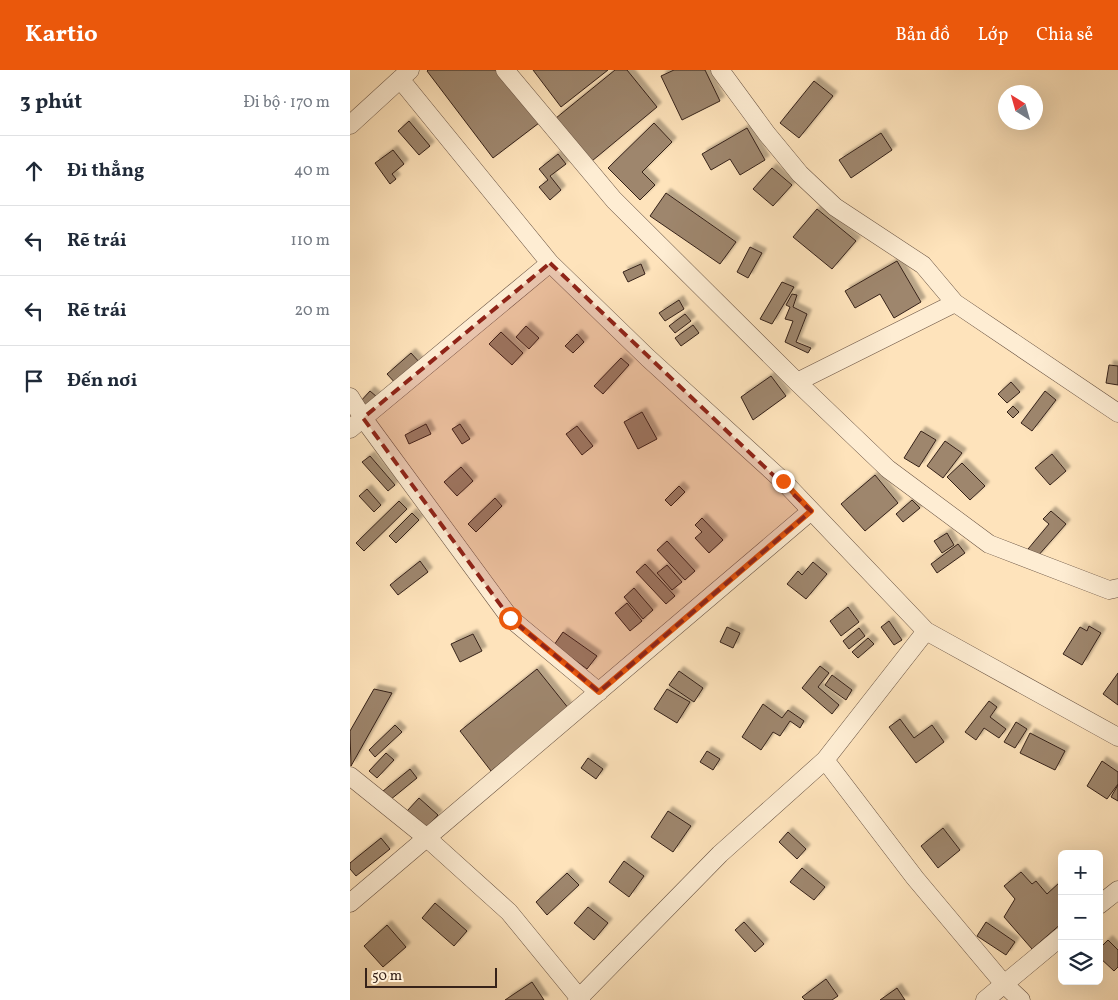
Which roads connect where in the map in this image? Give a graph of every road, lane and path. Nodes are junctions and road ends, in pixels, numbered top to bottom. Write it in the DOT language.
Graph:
graph roads {
  1 [pos="505,70"];
  2 [pos="720,70"];
  3 [pos="405,74"];
  4 [pos="350,125"];
  5 [pos="550,263"];
  6 [pos="955,303"];
  7 [pos="797,382"];
  8 [pos="350,397"];
  9 [pos="1118,413"];
  10 [pos="356,423"];
  11 [pos="811,511"];
  12 [pos="1118,588"];
  13 [pos="926,631"];
  14 [pos="599,692"];
  15 [pos="1118,737"];
  16 [pos="825,760"];
  17 [pos="350,776"];
  18 [pos="427,838"];
  19 [pos="1118,890"];
  20 [pos="1103,902"];
  21 [pos="350,903"];
  22 [pos="1058,939"];
  23 [pos="1004,984"];
  24 [pos="579,999"];
  25 [pos="985,1000"];
  26 [pos="1021,1000"];
  1 -- 7 [label="street"];
  2 -- 6 [label="street"];
  3 -- 4 [label="street"];
  3 -- 5 [label="street"];
  5 -- 10 [label="street"];
  5 -- 11 [label="street"];
  6 -- 7 [label="street"];
  6 -- 9 [label="street"];
  7 -- 12 [label="street"];
  8 -- 10 [label="street"];
  10 -- 14 [label="street"];
  11 -- 13 [label="street"];
  11 -- 14 [label="street"];
  13 -- 15 [label="street"];
  13 -- 16 [label="street"];
  14 -- 18 [label="street"];
  16 -- 23 [label="street"];
  16 -- 24 [label="street"];
  17 -- 18 [label="street"];
  18 -- 21 [label="street"];
  18 -- 24 [label="street"];
  19 -- 20 [label="street"];
  22 -- 23 [label="street"];
  23 -- 25 [label="street"];
  23 -- 26 [label="street"];
}
